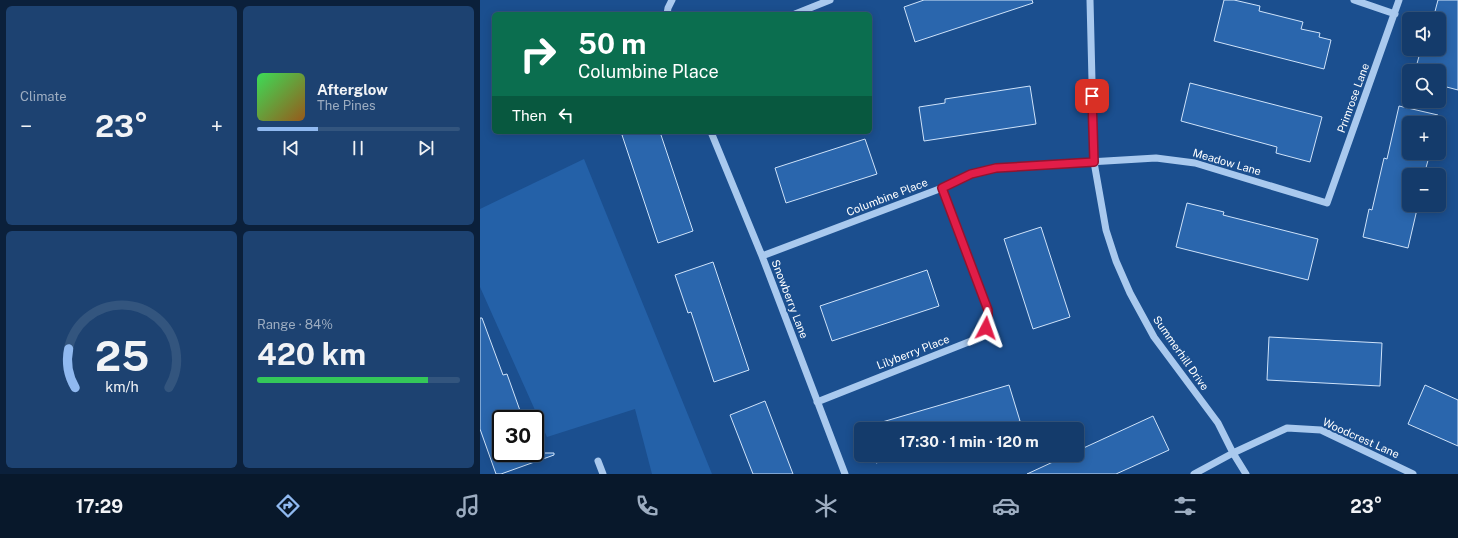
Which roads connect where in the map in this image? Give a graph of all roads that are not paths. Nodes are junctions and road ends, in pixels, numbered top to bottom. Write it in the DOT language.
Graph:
graph roads {
  1 [pos="672,0"];
  2 [pos="830,0"];
  3 [pos="1090,0"];
  4 [pos="1354,0"];
  5 [pos="1399,0"];
  6 [pos="667,12"];
  7 [pos="800,12"];
  8 [pos="1395,14"];
  9 [pos="712,134"];
  10 [pos="1094,162"];
  11 [pos="942,188"];
  12 [pos="1327,203"];
  13 [pos="762,256"];
  14 [pos="817,402"];
  15 [pos="1233,453"];
  16 [pos="598,461"];
  17 [pos="1404,472"];
  18 [pos="604,474"];
  19 [pos="845,474"];
  20 [pos="1194,474"];
  21 [pos="1246,474"];
  22 [pos="1413,474"];
  1 -- 6 [label="street"];
  2 -- 7 [label="street"];
  3 -- 10 [label="street, Summerhill Drive"];
  4 -- 8 [label="street"];
  5 -- 8 [label="street, Primrose Lane"];
  8 -- 12 [label="street, Primrose Lane"];
  9 -- 13 [label="street, Snowberry Lane"];
  10 -- 11 [label="street, Columbine Place"];
  10 -- 12 [label="street, Meadow Lane"];
  10 -- 15 [label="street, Summerhill Drive"];
  11 -- 13 [label="street, Columbine Place"];
  11 -- 14 [label="street, Lilyberry Place"];
  13 -- 14 [label="street, Snowberry Lane"];
  14 -- 19 [label="street, Snowberry Lane"];
  15 -- 17 [label="street, Woodcrest Lane"];
  15 -- 20 [label="street, Woodcrest Lane"];
  15 -- 21 [label="street, Summerhill Drive"];
  16 -- 18 [label="street"];
  17 -- 22 [label="street, Woodcrest Lane"];
}
